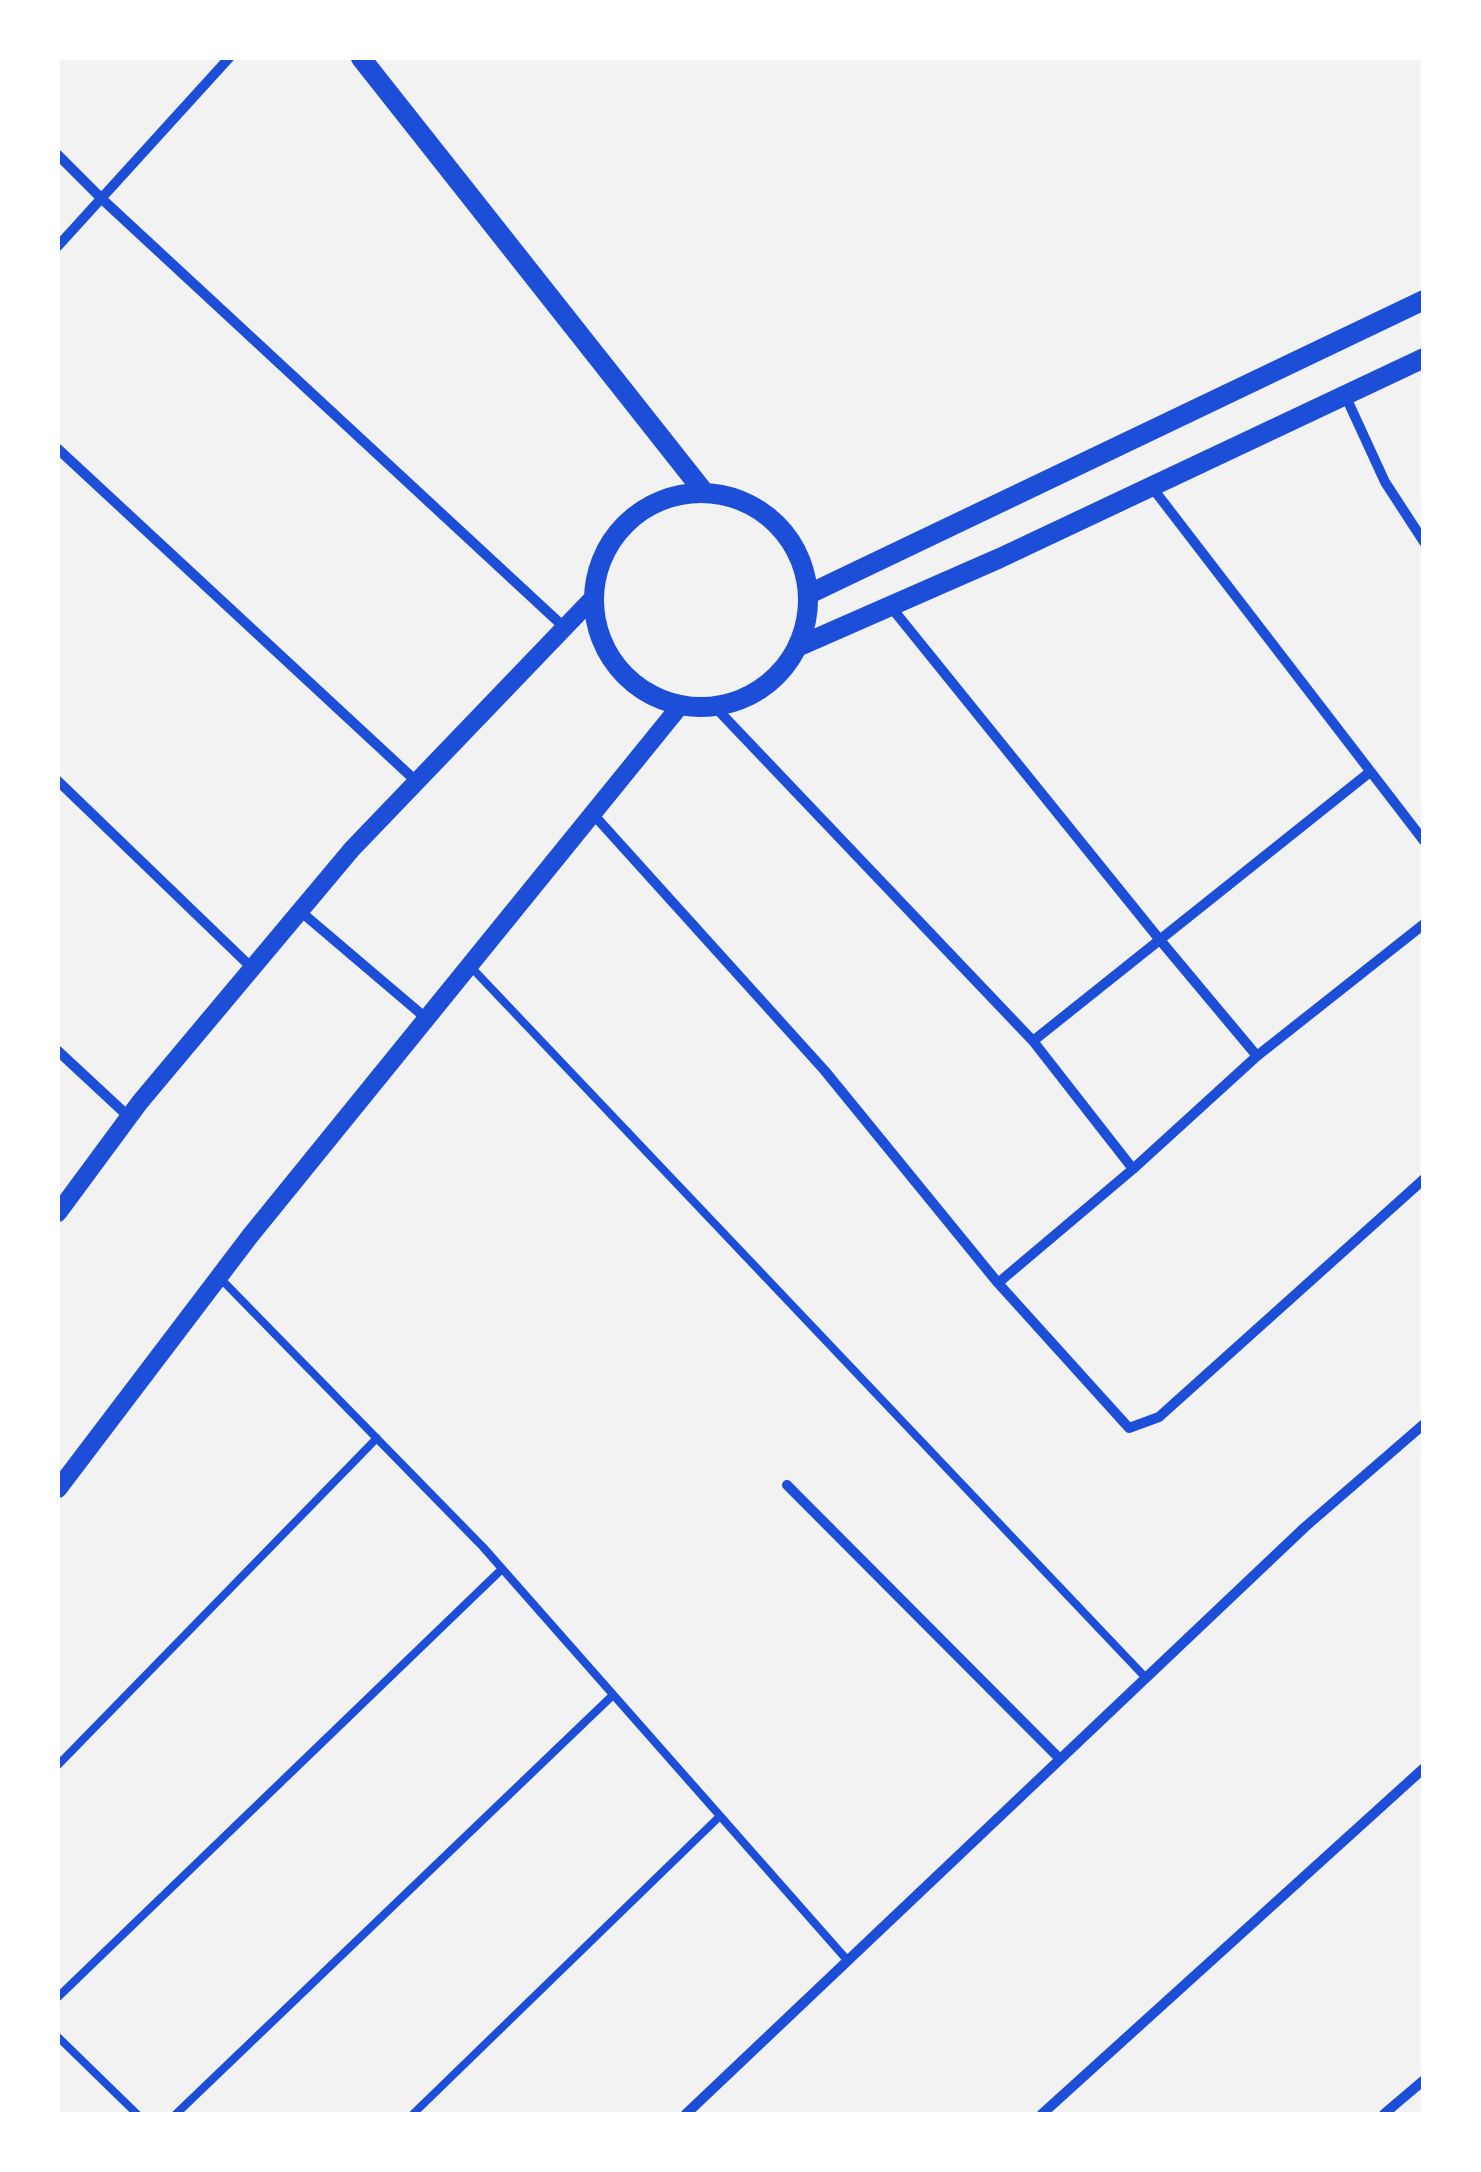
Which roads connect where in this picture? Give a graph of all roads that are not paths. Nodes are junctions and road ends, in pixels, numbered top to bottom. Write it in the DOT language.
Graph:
graph roads {
  1 [pos="229,58"];
  2 [pos="361,58"];
  3 [pos="58,155"];
  4 [pos="102,199"];
  5 [pos="58,246"];
  6 [pos="1424,300"];
  7 [pos="1424,358"];
  8 [pos="1345,395"];
  9 [pos="58,449"];
  10 [pos="1152,486"];
  11 [pos="704,492"];
  12 [pos="1424,542"];
  13 [pos="808,594"];
  14 [pos="593,598"];
  15 [pos="891,606"];
  16 [pos="565,628"];
  17 [pos="798,647"];
  18 [pos="680,706"];
  19 [pos="715,707"];
  20 [pos="1370,772"];
  21 [pos="58,781"];
  22 [pos="416,782"];
  23 [pos="593,814"];
  24 [pos="1424,840"];
  25 [pos="300,911"];
  26 [pos="1424,924"];
  27 [pos="1160,940"];
  28 [pos="470,966"];
  29 [pos="252,968"];
  30 [pos="427,1019"];
  31 [pos="1033,1041"];
  32 [pos="58,1051"];
  33 [pos="1257,1056"];
  34 [pos="129,1117"];
  35 [pos="1133,1169"];
  36 [pos="1424,1179"];
  37 [pos="58,1213"];
  38 [pos="218,1277"];
  39 [pos="998,1282"];
  40 [pos="1424,1424"];
  41 [pos="376,1438"];
  42 [pos="787,1485"];
  43 [pos="58,1489"];
  44 [pos="502,1569"];
  45 [pos="1146,1678"];
  46 [pos="613,1694"];
  47 [pos="1060,1760"];
  48 [pos="58,1765"];
  49 [pos="1424,1768"];
  50 [pos="720,1816"];
  51 [pos="848,1961"];
  52 [pos="58,1997"];
  53 [pos="58,2037"];
  54 [pos="1424,2080"];
  55 [pos="137,2114"];
  56 [pos="176,2114"];
  57 [pos="414,2114"];
  58 [pos="686,2114"];
  59 [pos="1042,2114"];
  60 [pos="1384,2114"];
  1 -- 4 [label="street"];
  2 -- 11 [label="main road"];
  3 -- 4 [label="street"];
  4 -- 5 [label="street"];
  4 -- 16 [label="street"];
  6 -- 13 [label="main road"];
  7 -- 8 [label="main road"];
  8 -- 10 [label="main road"];
  8 -- 12 [label="street"];
  9 -- 22 [label="street"];
  10 -- 15 [label="main road"];
  10 -- 20 [label="street"];
  11 -- 13 [label="main road"];
  11 -- 14 [label="main road"];
  13 -- 17 [label="main road"];
  14 -- 16 [label="street"];
  14 -- 18 [label="main road"];
  15 -- 17 [label="main road"];
  15 -- 27 [label="street"];
  16 -- 22 [label="street"];
  17 -- 19 [label="main road"];
  18 -- 19 [label="main road"];
  18 -- 23 [label="street"];
  19 -- 31 [label="street"];
  20 -- 24 [label="street"];
  20 -- 27 [label="street"];
  21 -- 29 [label="street"];
  22 -- 25 [label="street"];
  23 -- 28 [label="street"];
  23 -- 39 [label="street"];
  25 -- 29 [label="street"];
  25 -- 30 [label="street"];
  26 -- 33 [label="street"];
  27 -- 31 [label="street"];
  27 -- 33 [label="street"];
  28 -- 30 [label="street"];
  28 -- 45 [label="lane"];
  29 -- 34 [label="street"];
  30 -- 38 [label="street"];
  31 -- 35 [label="street"];
  32 -- 34 [label="street"];
  33 -- 35 [label="street"];
  34 -- 37 [label="street"];
  35 -- 39 [label="street"];
  36 -- 39 [label="street"];
  38 -- 41 [label="lane"];
  38 -- 43 [label="street"];
  40 -- 45 [label="street"];
  41 -- 44 [label="lane"];
  41 -- 48 [label="lane"];
  42 -- 47 [label="street"];
  44 -- 46 [label="lane"];
  44 -- 52 [label="lane"];
  45 -- 47 [label="street"];
  46 -- 50 [label="lane"];
  46 -- 56 [label="lane"];
  47 -- 51 [label="street"];
  49 -- 59 [label="street"];
  50 -- 51 [label="lane"];
  50 -- 57 [label="lane"];
  51 -- 58 [label="street"];
  53 -- 55 [label="lane"];
  54 -- 60 [label="street"];
}
